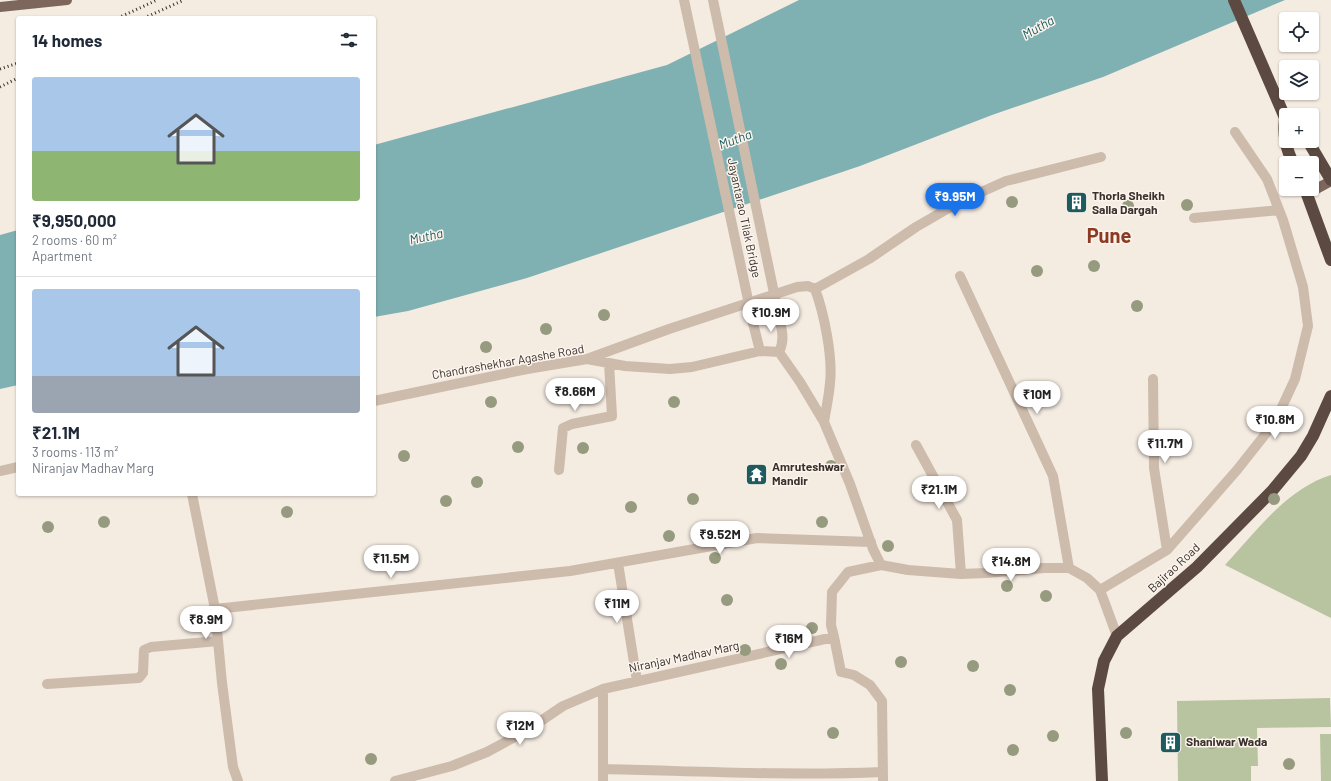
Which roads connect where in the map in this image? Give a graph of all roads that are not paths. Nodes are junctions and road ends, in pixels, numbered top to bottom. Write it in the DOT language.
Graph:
graph roads {
  1 [pos="67,0"];
  2 [pos="684,0"];
  3 [pos="713,0"];
  4 [pos="1234,0"];
  5 [pos="0,7"];
  6 [pos="1281,108"];
  7 [pos="1235,132"];
  8 [pos="1312,148"];
  9 [pos="1101,157"];
  10 [pos="1331,180"];
  11 [pos="1319,185"];
  12 [pos="1308,196"];
  13 [pos="1279,210"];
  14 [pos="1194,218"];
  15 [pos="1331,260"];
  16 [pos="960,276"];
  17 [pos="815,289"];
  18 [pos="760,351"];
  19 [pos="779,352"];
  20 [pos="587,359"];
  21 [pos="609,363"];
  22 [pos="1153,379"];
  23 [pos="1331,396"];
  24 [pos="376,401"];
  25 [pos="824,422"];
  26 [pos="916,445"];
  27 [pos="16,467"];
  28 [pos="559,470"];
  29 [pos="0,471"];
  30 [pos="192,496"];
  31 [pos="871,542"];
  32 [pos="1167,550"];
  33 [pos="618,563"];
  34 [pos="881,565"];
  35 [pos="1069,568"];
  36 [pos="961,574"];
  37 [pos="1100,590"];
  38 [pos="215,610"];
  39 [pos="1117,636"];
  40 [pos="834,638"];
  41 [pos="218,641"];
  42 [pos="637,681"];
  43 [pos="47,684"];
  44 [pos="603,688"];
  45 [pos="603,769"];
  46 [pos="882,777"];
  47 [pos="238,781"];
  48 [pos="395,781"];
  49 [pos="603,781"];
  50 [pos="1102,781"];
  1 -- 5 [label="main road"];
  2 -- 18 [label="street, Jayantarao Tilak Bridge, bridge"];
  3 -- 19 [label="street, Jayantarao Tilak Bridge, bridge"];
  4 -- 6 [label="highway"];
  7 -- 13 [label="street"];
  8 -- 10 [label="highway"];
  9 -- 17 [label="street"];
  10 -- 11 [label="main road"];
  12 -- 15 [label="highway"];
  13 -- 14 [label="street"];
  13 -- 32 [label="street"];
  16 -- 35 [label="street"];
  17 -- 20 [label="street"];
  17 -- 25 [label="street"];
  18 -- 19 [label="street, Chandrashekhar Agashe Road"];
  18 -- 21 [label="street, Chandrashekhar Agashe Road"];
  19 -- 25 [label="street"];
  20 -- 21 [label="street, Chandrashekhar Agashe Road"];
  20 -- 24 [label="street, Chandrashekhar Agashe Road"];
  21 -- 28 [label="street"];
  22 -- 32 [label="street"];
  23 -- 39 [label="highway, Bajirao Road"];
  25 -- 31 [label="street"];
  26 -- 36 [label="street"];
  27 -- 29 [label="street"];
  30 -- 38 [label="street"];
  31 -- 33 [label="street"];
  31 -- 34 [label="street"];
  32 -- 37 [label="street"];
  33 -- 38 [label="street"];
  33 -- 42 [label="street"];
  34 -- 36 [label="street"];
  34 -- 40 [label="street"];
  35 -- 36 [label="street"];
  35 -- 37 [label="street"];
  37 -- 39 [label="street"];
  38 -- 41 [label="street"];
  39 -- 50 [label="highway, Bajirao Road"];
  40 -- 42 [label="street, Niranjav Madhav Marg"];
  40 -- 46 [label="street"];
  41 -- 43 [label="street"];
  41 -- 47 [label="street"];
  42 -- 44 [label="street, Niranjav Madhav Marg"];
  44 -- 45 [label="street"];
  44 -- 48 [label="street, Niranjav Madhav Marg"];
  45 -- 46 [label="street"];
  45 -- 49 [label="street"];
}
